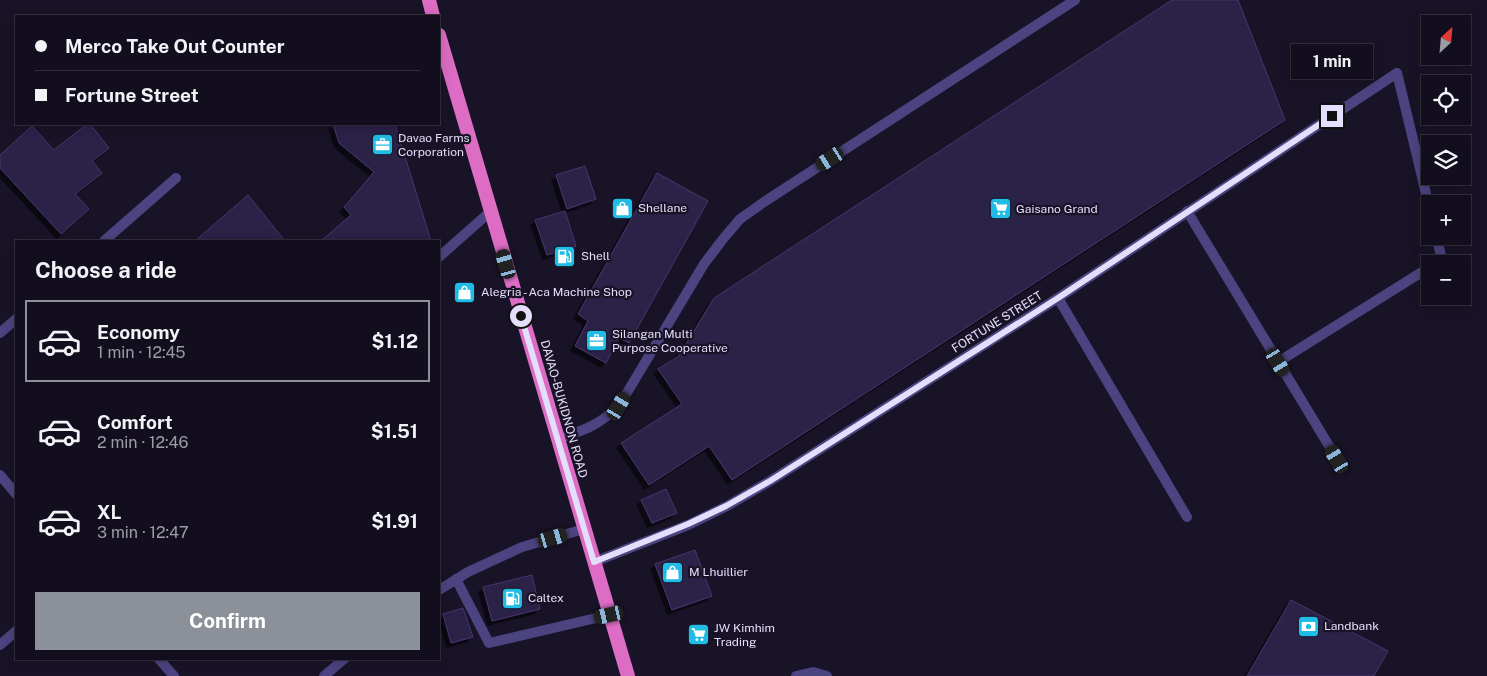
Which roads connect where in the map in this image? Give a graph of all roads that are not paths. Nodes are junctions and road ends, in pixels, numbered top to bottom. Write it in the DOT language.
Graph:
graph roads {
  1 [pos="429,0"];
  2 [pos="1075,0"];
  3 [pos="433,15"];
  4 [pos="440,38"];
  5 [pos="176,178"];
  6 [pos="1426,195"];
  7 [pos="491,211"];
  8 [pos="1187,211"];
  9 [pos="105,240"];
  10 [pos="440,256"];
  11 [pos="1421,273"];
  12 [pos="1058,298"];
  13 [pos="15,319"];
  14 [pos="0,333"];
  15 [pos="1278,362"];
  16 [pos="558,439"];
  17 [pos="1337,459"];
  18 [pos="0,476"];
  19 [pos="15,493"];
  20 [pos="1186,518"];
  21 [pos="584,529"];
  22 [pos="594,562"];
  23 [pos="456,579"];
  24 [pos="440,589"];
  25 [pos="609,615"];
  26 [pos="15,632"];
  27 [pos="0,645"];
  28 [pos="160,660"];
  29 [pos="343,660"];
  30 [pos="174,676"];
  31 [pos="324,676"];
  32 [pos="628,676"];
  33 [pos="796,676"];
  34 [pos="827,676"];
  1 -- 3 [label="highway"];
  2 -- 16 [label="street"];
  4 -- 7 [label="highway, DAVAO-BUKIDNON ROAD"];
  5 -- 9 [label="street"];
  6 -- 8 [label="street, FORTUNE STREET"];
  7 -- 10 [label="street"];
  7 -- 16 [label="highway, DAVAO-BUKIDNON ROAD"];
  8 -- 12 [label="street, FORTUNE STREET"];
  8 -- 15 [label="street"];
  11 -- 15 [label="street"];
  12 -- 20 [label="street"];
  12 -- 22 [label="street, FORTUNE STREET"];
  13 -- 14 [label="street"];
  15 -- 17 [label="street"];
  16 -- 21 [label="highway, DAVAO-BUKIDNON ROAD"];
  18 -- 19 [label="street"];
  21 -- 22 [label="highway, DAVAO-BUKIDNON ROAD"];
  21 -- 23 [label="street"];
  22 -- 25 [label="highway, DAVAO-BUKIDNON ROAD"];
  23 -- 24 [label="street"];
  23 -- 25 [label="street"];
  25 -- 32 [label="highway, DAVAO-BUKIDNON ROAD"];
  26 -- 27 [label="street"];
  28 -- 30 [label="street"];
  29 -- 31 [label="street"];
  33 -- 34 [label="street"];
}
